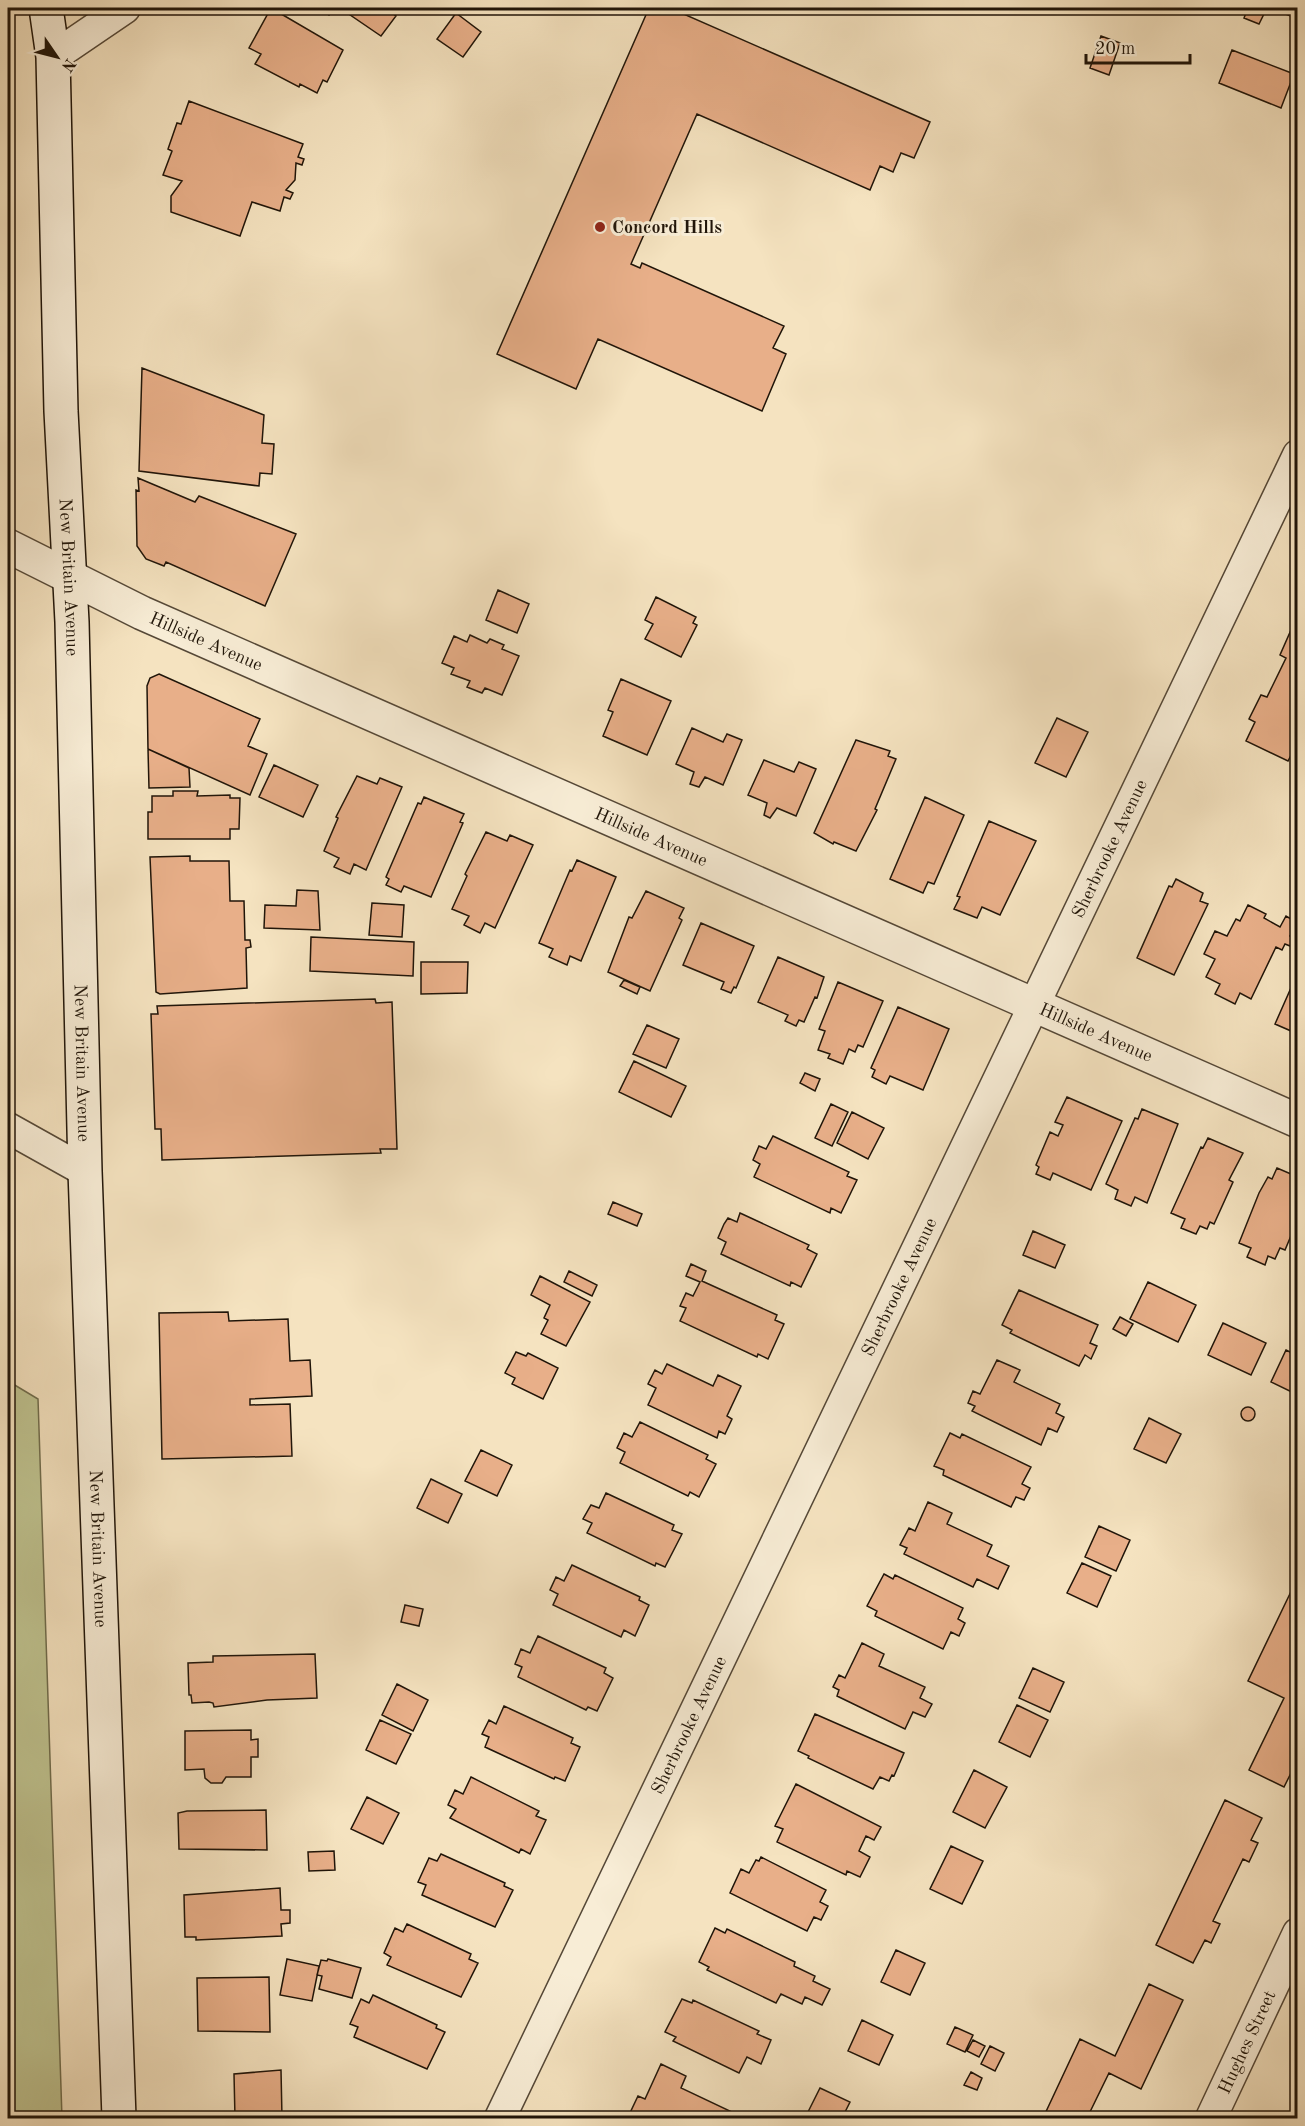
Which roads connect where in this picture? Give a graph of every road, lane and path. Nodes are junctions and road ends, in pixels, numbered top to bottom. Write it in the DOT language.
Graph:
graph roads {
  1 [pos="46,8"];
  2 [pos="125,8"];
  3 [pos="52,57"];
  4 [pos="1298,455"];
  5 [pos="8,546"];
  6 [pos="71,578"];
  7 [pos="1032,1005"];
  8 [pos="1298,1121"];
  9 [pos="8,1128"];
  10 [pos="85,1170"];
  11 [pos="1298,1933"];
  12 [pos="120,2118"];
  13 [pos="500,2118"];
  14 [pos="1211,2118"];
  1 -- 3 [label="main road, New Britain Avenue"];
  2 -- 3 [label="street"];
  3 -- 6 [label="main road, New Britain Avenue"];
  4 -- 7 [label="street, Sherbrooke Avenue"];
  5 -- 6 [label="main road, Hillside Avenue"];
  6 -- 7 [label="main road, Hillside Avenue"];
  6 -- 10 [label="main road, New Britain Avenue"];
  7 -- 8 [label="main road, Hillside Avenue"];
  7 -- 13 [label="street, Sherbrooke Avenue"];
  9 -- 10 [label="street"];
  10 -- 12 [label="main road, New Britain Avenue"];
  11 -- 14 [label="street, Hughes Street"];
}
